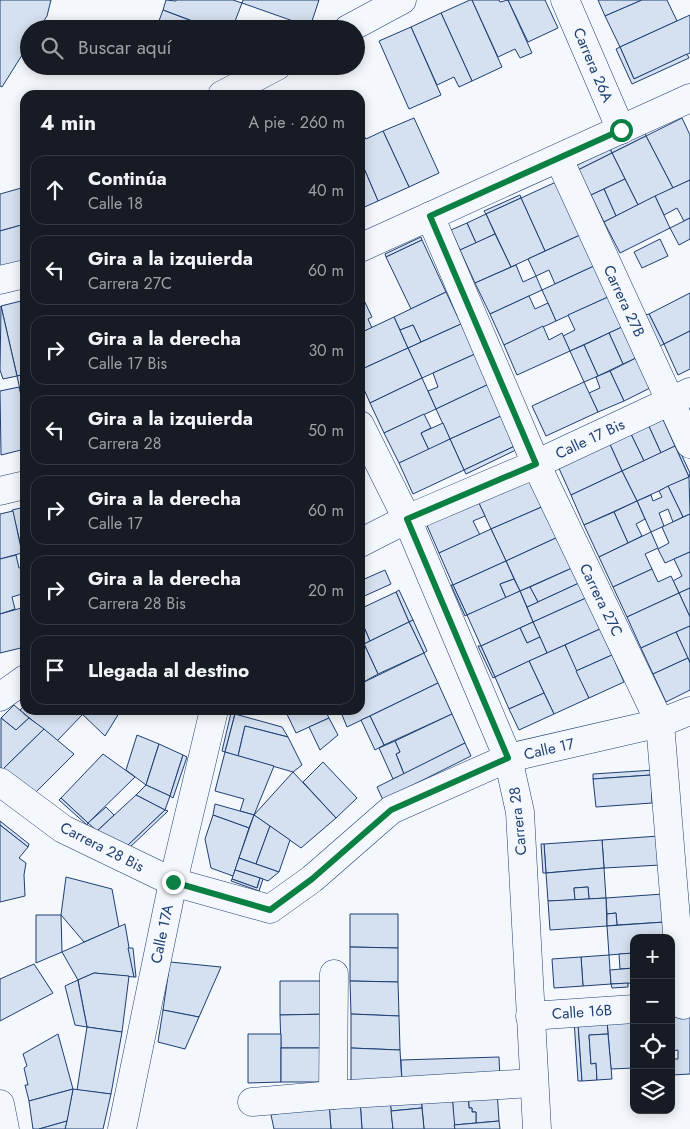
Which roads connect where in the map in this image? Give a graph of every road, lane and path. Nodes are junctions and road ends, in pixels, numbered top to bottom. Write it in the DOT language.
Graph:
graph roads {
  1 [pos="402,0"];
  2 [pos="565,0"];
  3 [pos="365,20"];
  4 [pos="260,75"];
  5 [pos="231,90"];
  6 [pos="690,98"];
  7 [pos="621,130"];
  8 [pos="559,159"];
  9 [pos="430,216"];
  10 [pos="365,246"];
  11 [pos="20,275"];
  12 [pos="0,280"];
  13 [pos="680,396"];
  14 [pos="365,435"];
  15 [pos="690,444"];
  16 [pos="536,464"];
  17 [pos="20,486"];
  18 [pos="0,491"];
  19 [pos="407,519"];
  20 [pos="365,540"];
  21 [pos="20,683"];
  22 [pos="0,697"];
  23 [pos="690,711"];
  24 [pos="213,715"];
  25 [pos="660,723"];
  26 [pos="508,758"];
  27 [pos="0,782"];
  28 [pos="173,882"];
  29 [pos="270,910"];
  30 [pos="334,974"];
  31 [pos="681,1006"];
  32 [pos="630,1009"];
  33 [pos="530,1016"];
  34 [pos="534,1083"];
  35 [pos="332,1095"];
  36 [pos="252,1102"];
  37 [pos="0,1104"];
  38 [pos="5,1129"];
  39 [pos="122,1129"];
  40 [pos="537,1129"];
  1 -- 3 [label="street"];
  2 -- 7 [label="street, Carrera 26A"];
  4 -- 5 [label="street"];
  6 -- 7 [label="street"];
  7 -- 8 [label="street"];
  8 -- 9 [label="street"];
  8 -- 13 [label="street, Carrera 27B"];
  9 -- 10 [label="street"];
  9 -- 16 [label="street, Carrera 27C"];
  11 -- 12 [label="street"];
  13 -- 15 [label="street, Carrera 27B"];
  13 -- 16 [label="street, Calle 17 Bis"];
  14 -- 19 [label="street, Carrera 28"];
  16 -- 19 [label="street, Calle 17 Bis"];
  16 -- 25 [label="street, Carrera 27C"];
  17 -- 18 [label="street"];
  19 -- 20 [label="street, Calle 17 Bis"];
  19 -- 26 [label="street, Carrera 28"];
  21 -- 22 [label="street"];
  23 -- 25 [label="street, Calle 17"];
  24 -- 28 [label="street, Calle 17A"];
  25 -- 26 [label="street, Calle 17"];
  25 -- 31 [label="street, Carrera 27C"];
  26 -- 29 [label="street, Calle 17"];
  26 -- 33 [label="street, Carrera 28"];
  27 -- 28 [label="street, Carrera 28 Bis"];
  28 -- 29 [label="street, Carrera 28 Bis"];
  28 -- 39 [label="street, Calle 17A"];
  30 -- 35 [label="street"];
  32 -- 33 [label="street, Calle 16B"];
  33 -- 34 [label="street, Carrera 28"];
  34 -- 35 [label="street"];
  34 -- 40 [label="street, Carrera 28"];
  35 -- 36 [label="street"];
  37 -- 38 [label="street"];
}
